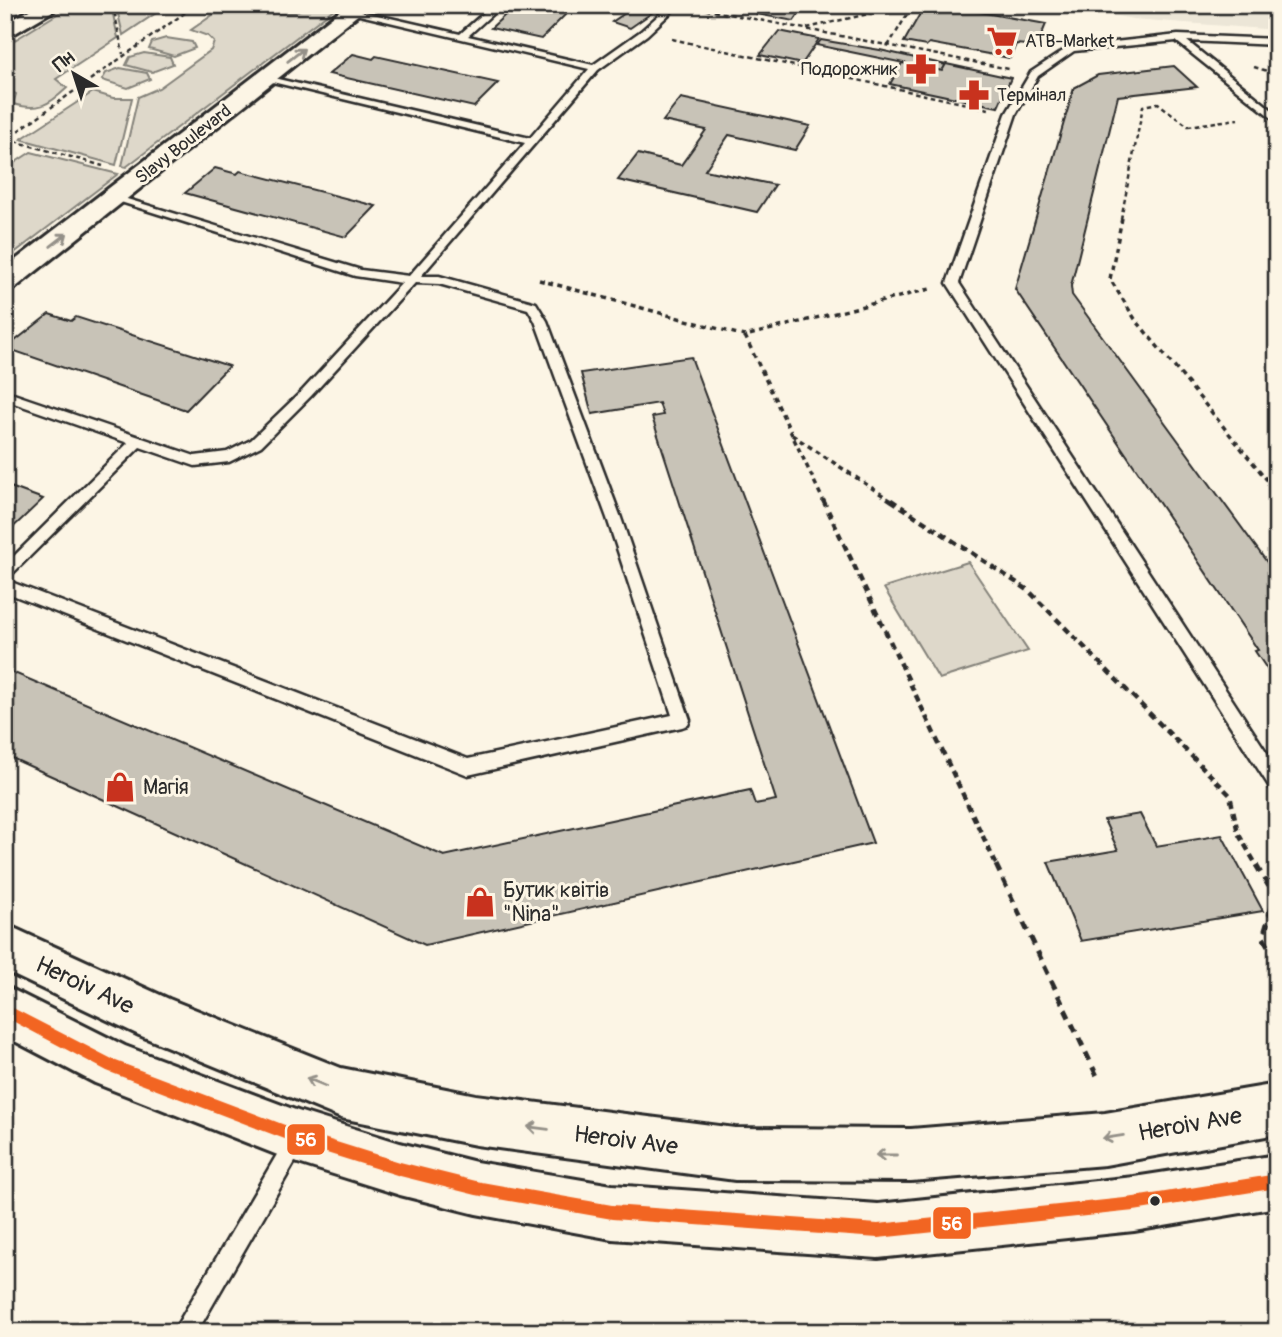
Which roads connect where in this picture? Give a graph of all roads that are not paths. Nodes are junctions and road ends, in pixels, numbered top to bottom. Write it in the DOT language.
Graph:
graph roads {
  1 [pos="53,5"];
  2 [pos="498,5"];
  3 [pos="675,5"];
  4 [pos="356,9"];
  5 [pos="5,33"];
  6 [pos="461,38"];
  7 [pos="1178,38"];
  8 [pos="1277,42"];
  9 [pos="596,68"];
  10 [pos="265,79"];
  11 [pos="1274,117"];
  12 [pos="530,141"];
  13 [pos="113,198"];
  14 [pos="412,278"];
  15 [pos="5,282"];
  16 [pos="5,395"];
  17 [pos="137,443"];
  18 [pos="5,575"];
  19 [pos="5,586"];
  20 [pos="1277,783"];
  21 [pos="5,947"];
  22 [pos="5,1010"];
  23 [pos="1277,1109"];
  24 [pos="298,1138"];
  25 [pos="1277,1181"];
  26 [pos="184,1332"];
  1 -- 5 [label="main road"];
  2 -- 6 [label="lane"];
  3 -- 9 [label="lane"];
  4 -- 6 [label="lane"];
  10 -- 4 [label="main road, Slavy Boulevard, one-way"];
  6 -- 9 [label="lane"];
  7 -- 8 [label="lane"];
  7 -- 11 [label="lane"];
  7 -- 20 [label="lane"];
  9 -- 12 [label="lane"];
  10 -- 12 [label="lane"];
  10 -- 13 [label="main road, Slavy Boulevard"];
  12 -- 14 [label="lane"];
  13 -- 14 [label="lane"];
  15 -- 13 [label="main road, Slavy Boulevard, one-way"];
  14 -- 17 [label="lane"];
  14 -- 19 [label="lane"];
  16 -- 17 [label="lane"];
  17 -- 18 [label="lane"];
  23 -- 21 [label="main road, Heroiv Ave, one-way"];
  22 -- 24 [label="main road"];
  24 -- 25 [label="main road"];
  24 -- 26 [label="lane"];
}
